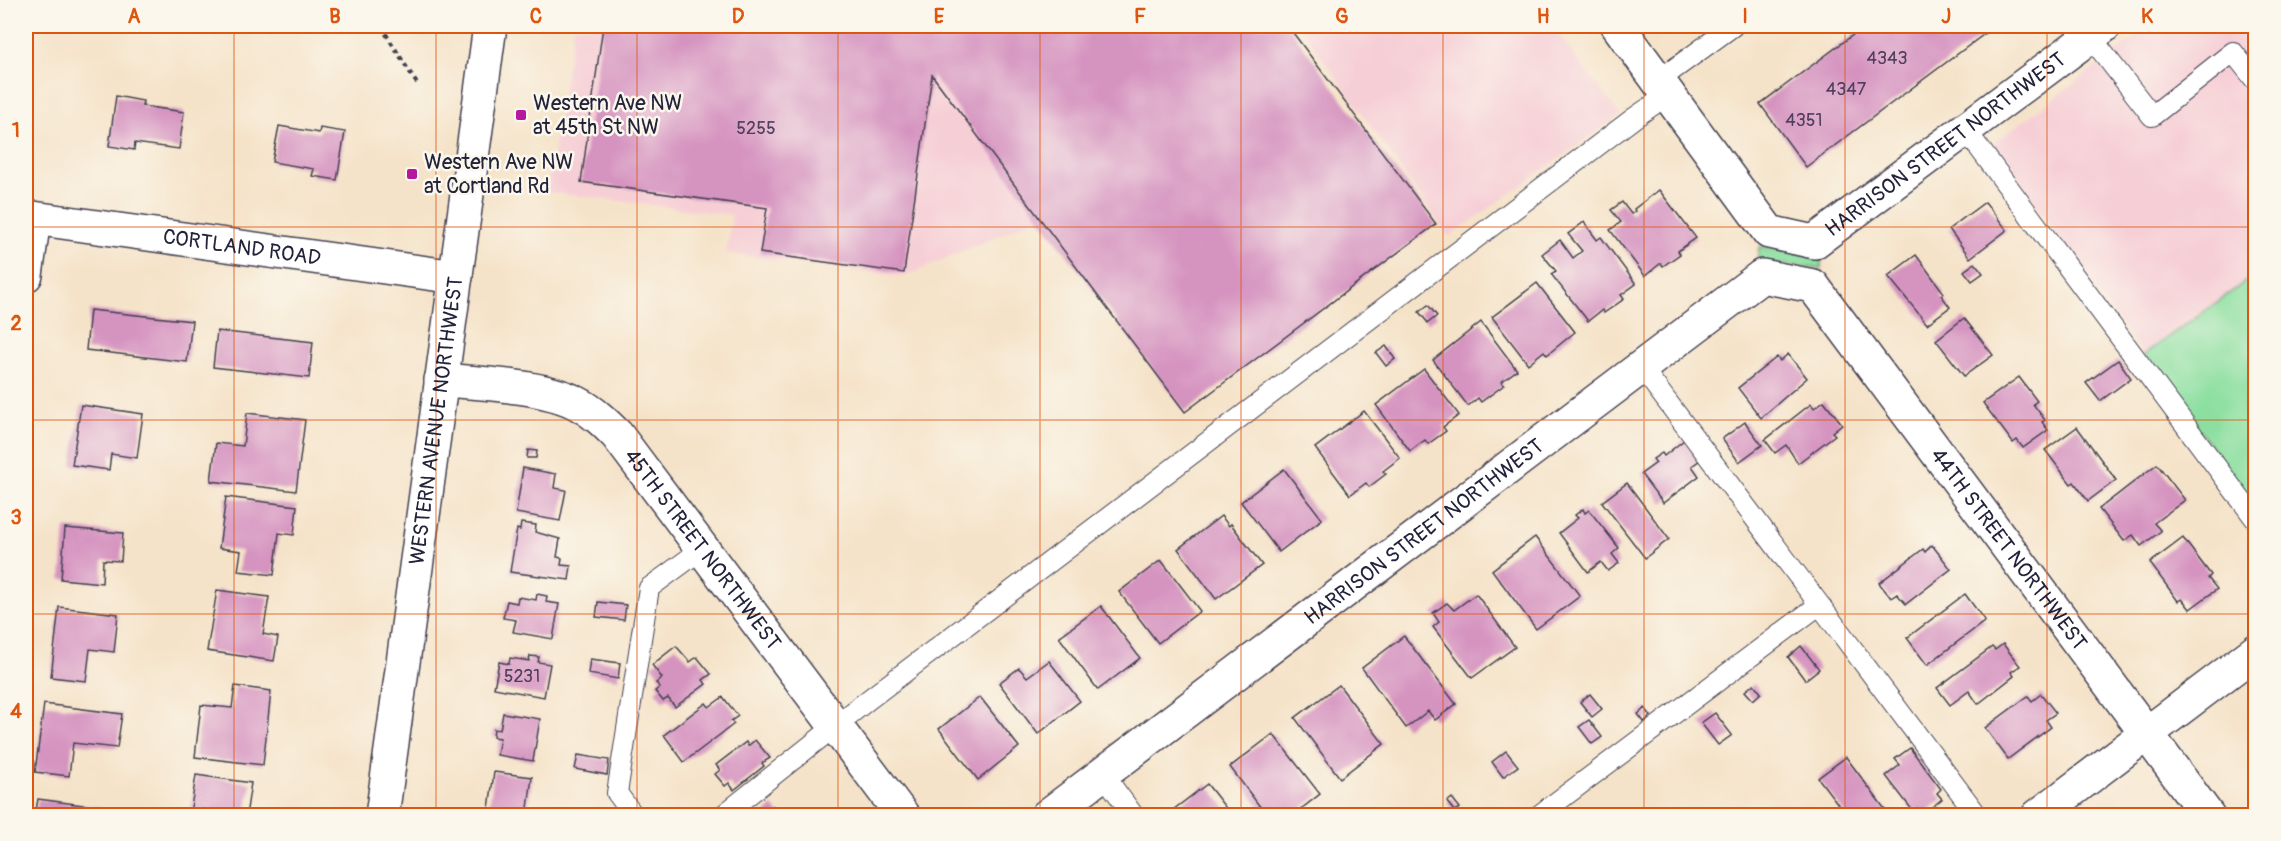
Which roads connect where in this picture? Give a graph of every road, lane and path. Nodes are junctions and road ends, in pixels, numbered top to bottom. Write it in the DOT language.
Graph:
graph roads {
  1 [pos="381,26"];
  2 [pos="490,26"];
  3 [pos="1618,26"];
  4 [pos="1733,26"];
  5 [pos="2097,31"];
  6 [pos="2256,81"];
  7 [pos="419,87"];
  8 [pos="1664,87"];
  9 [pos="1965,129"];
  10 [pos="30,218"];
  11 [pos="26,275"];
  12 [pos="456,277"];
  13 [pos="1811,284"];
  14 [pos="1642,368"];
  15 [pos="441,380"];
  16 [pos="2256,520"];
  17 [pos="702,549"];
  18 [pos="1819,605"];
  19 [pos="2256,651"];
  20 [pos="835,725"];
  21 [pos="2146,734"];
  22 [pos="1103,774"];
  23 [pos="382,816"];
  24 [pos="634,816"];
  25 [pos="722,816"];
  26 [pos="903,816"];
  27 [pos="1047,816"];
  28 [pos="1134,816"];
  29 [pos="1538,816"];
  30 [pos="1978,816"];
  31 [pos="2038,816"];
  32 [pos="2208,816"];
  1 -- 7 [label="path"];
  2 -- 12 [label="street, WESTERN AVENUE NORTHWEST"];
  3 -- 8 [label="street"];
  4 -- 8 [label="lane"];
  5 -- 6 [label="lane"];
  5 -- 9 [label="street, HARRISON STREET NORTHWEST"];
  8 -- 9 [label="street, HARRISON STREET NORTHWEST"];
  8 -- 20 [label="lane"];
  9 -- 16 [label="lane"];
  10 -- 11 [label="street"];
  10 -- 12 [label="street, CORTLAND ROAD"];
  12 -- 15 [label="street, WESTERN AVENUE NORTHWEST"];
  13 -- 14 [label="street, HARRISON STREET NORTHWEST"];
  13 -- 21 [label="street, 44TH STREET NORTHWEST"];
  14 -- 18 [label="lane"];
  14 -- 22 [label="street, HARRISON STREET NORTHWEST"];
  15 -- 17 [label="street, 45TH STREET NORTHWEST"];
  15 -- 23 [label="street, WESTERN AVENUE NORTHWEST"];
  17 -- 20 [label="street, 45TH STREET NORTHWEST"];
  17 -- 24 [label="lane"];
  18 -- 29 [label="lane"];
  18 -- 30 [label="lane"];
  19 -- 21 [label="street"];
  20 -- 25 [label="lane"];
  20 -- 26 [label="street, 45TH STREET NORTHWEST"];
  21 -- 31 [label="street"];
  21 -- 32 [label="street, 44TH STREET NORTHWEST"];
  22 -- 27 [label="street, HARRISON STREET NORTHWEST"];
  22 -- 28 [label="lane"];
}
